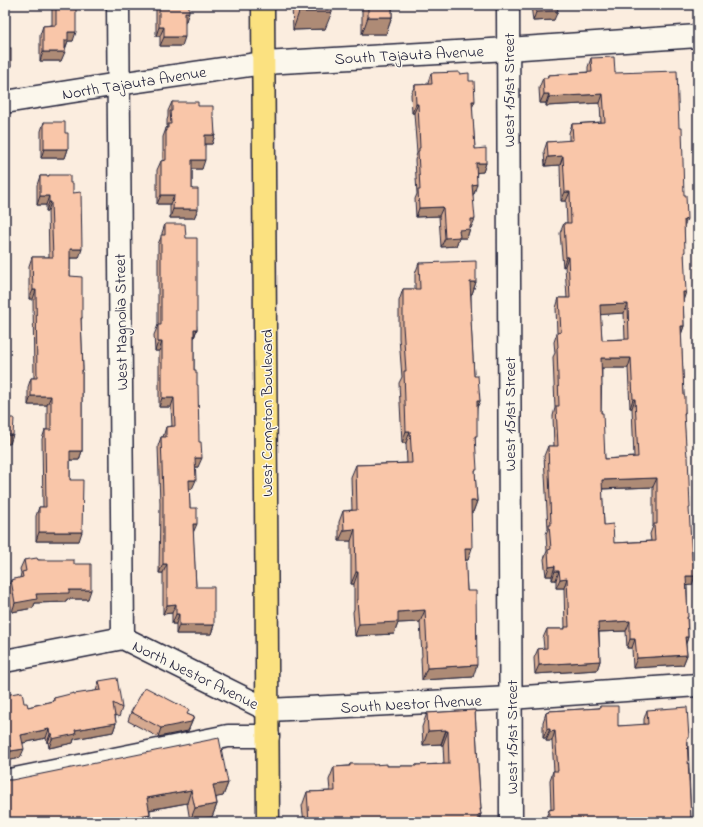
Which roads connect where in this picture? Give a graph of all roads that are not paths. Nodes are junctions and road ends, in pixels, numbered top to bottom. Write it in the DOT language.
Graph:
graph roads {
  1 [pos="118,5"];
  2 [pos="263,5"];
  3 [pos="508,5"];
  4 [pos="698,36"];
  5 [pos="508,49"];
  6 [pos="264,63"];
  7 [pos="118,84"];
  8 [pos="5,102"];
  9 [pos="123,638"];
  10 [pos="5,661"];
  11 [pos="698,685"];
  12 [pos="510,698"];
  13 [pos="268,710"];
  14 [pos="268,736"];
  15 [pos="5,781"];
  16 [pos="268,822"];
  17 [pos="512,822"];
  1 -- 7 [label="street, West Magnolia Street"];
  2 -- 6 [label="main road, West Compton Boulevard"];
  3 -- 5 [label="street, West 151st Street"];
  4 -- 5 [label="street, South Tajauta Avenue"];
  5 -- 6 [label="street, South Tajauta Avenue"];
  5 -- 12 [label="street, West 151st Street"];
  6 -- 7 [label="street, North Tajauta Avenue"];
  6 -- 13 [label="main road, West Compton Boulevard"];
  7 -- 8 [label="street, North Tajauta Avenue"];
  7 -- 9 [label="street, West Magnolia Street"];
  9 -- 10 [label="street, North Nestor Avenue"];
  9 -- 13 [label="street, North Nestor Avenue"];
  11 -- 12 [label="street, South Nestor Avenue"];
  12 -- 13 [label="street, South Nestor Avenue"];
  12 -- 17 [label="street, West 151st Street"];
  13 -- 14 [label="main road, West Compton Boulevard"];
  14 -- 15 [label="street"];
  14 -- 16 [label="main road, West Compton Boulevard"];
}
